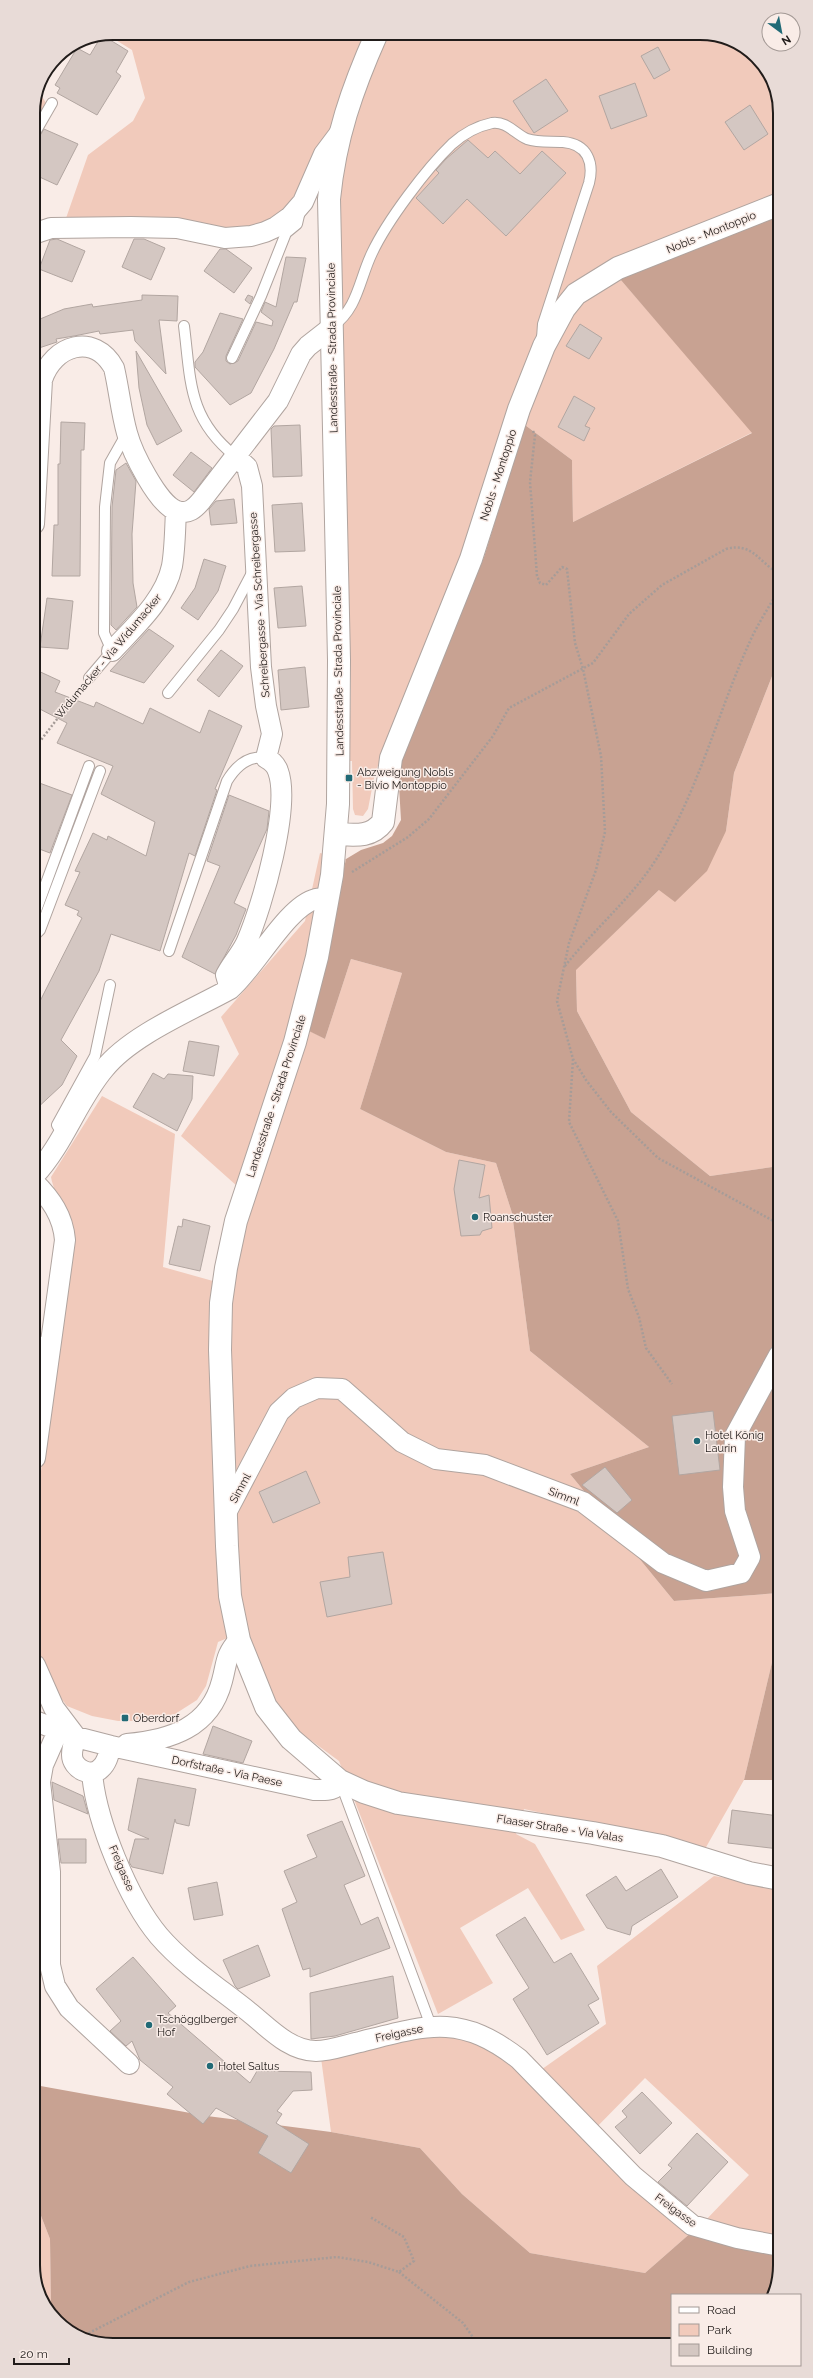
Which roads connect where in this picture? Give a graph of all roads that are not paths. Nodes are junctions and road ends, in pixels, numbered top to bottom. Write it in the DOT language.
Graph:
graph roads {
  1 [pos="374,40"];
  2 [pos="52,103"];
  3 [pos="40,124"];
  4 [pos="339,134"];
  5 [pos="303,202"];
  6 [pos="773,207"];
  7 [pos="40,232"];
  8 [pos="184,326"];
  9 [pos="331,328"];
  10 [pos="544,346"];
  11 [pos="232,358"];
  12 [pos="40,409"];
  13 [pos="127,433"];
  14 [pos="235,456"];
  15 [pos="176,511"];
  16 [pos="256,565"];
  17 [pos="112,652"];
  18 [pos="89,678"];
  19 [pos="168,693"];
  20 [pos="266,758"];
  21 [pos="89,766"];
  22 [pos="100,770"];
  23 [pos="336,834"];
  24 [pos="328,899"];
  25 [pos="40,900"];
  26 [pos="40,930"];
  27 [pos="169,951"];
  28 [pos="110,986"];
  29 [pos="230,989"];
  30 [pos="64,1136"];
  31 [pos="40,1168"];
  32 [pos="40,1189"];
  33 [pos="52,1337"];
  34 [pos="40,1343"];
  35 [pos="773,1366"];
  36 [pos="40,1422"];
  37 [pos="226,1513"];
  38 [pos="239,1640"];
  39 [pos="40,1676"];
  40 [pos="40,1723"];
  41 [pos="67,1734"];
  42 [pos="111,1746"];
  43 [pos="92,1773"];
  44 [pos="340,1780"];
  45 [pos="773,1878"];
  46 [pos="431,2026"];
  47 [pos="129,2064"];
  48 [pos="773,2245"];
  1 -- 4 [label="main road, Landesstraße - Strada Provinciale"];
  2 -- 3 [label="lane"];
  4 -- 5 [label="street"];
  4 -- 9 [label="main road, Landesstraße - Strada Provinciale"];
  5 -- 7 [label="street"];
  5 -- 11 [label="lane"];
  6 -- 10 [label="main road, Nobls - Montoppio"];
  8 -- 14 [label="lane"];
  9 -- 10 [label="lane"];
  9 -- 14 [label="street"];
  9 -- 23 [label="main road, Landesstraße - Strada Provinciale"];
  10 -- 23 [label="main road, Nobls - Montoppio"];
  12 -- 13 [label="street"];
  13 -- 15 [label="street"];
  13 -- 17 [label="lane"];
  14 -- 15 [label="street"];
  14 -- 16 [label="street, Schreibergasse - Via Schreibergasse"];
  15 -- 17 [label="street, Widumacker - Via Widumacker"];
  16 -- 19 [label="lane"];
  16 -- 20 [label="street, Schreibergasse - Via Schreibergasse"];
  17 -- 18 [label="lane, Widumacker - Via Widumacker"];
  20 -- 27 [label="lane"];
  20 -- 29 [label="street"];
  21 -- 25 [label="lane"];
  22 -- 26 [label="lane"];
  23 -- 24 [label="main road, Landesstraße - Strada Provinciale"];
  24 -- 29 [label="street"];
  24 -- 37 [label="main road, Landesstraße - Strada Provinciale"];
  28 -- 30 [label="lane"];
  29 -- 30 [label="street"];
  30 -- 31 [label="street"];
  32 -- 33 [label="street"];
  33 -- 34 [label="lane"];
  33 -- 36 [label="street"];
  35 -- 37 [label="street, Simml"];
  37 -- 38 [label="main road, Flaaser Straße - Via Valas"];
  38 -- 42 [label="street, Dorfstraße - Via Paese"];
  38 -- 44 [label="main road, Flaaser Straße - Via Valas"];
  39 -- 41 [label="street"];
  40 -- 41 [label="street, Dorfstraße - Via Paese"];
  41 -- 42 [label="street, Dorfstraße - Via Paese"];
  41 -- 43 [label="street"];
  41 -- 47 [label="street"];
  42 -- 43 [label="street"];
  42 -- 44 [label="street, Dorfstraße - Via Paese"];
  43 -- 46 [label="street, Freigasse"];
  44 -- 45 [label="main road, Flaaser Straße - Via Valas"];
  44 -- 46 [label="lane"];
  46 -- 48 [label="street, Freigasse"];
}
